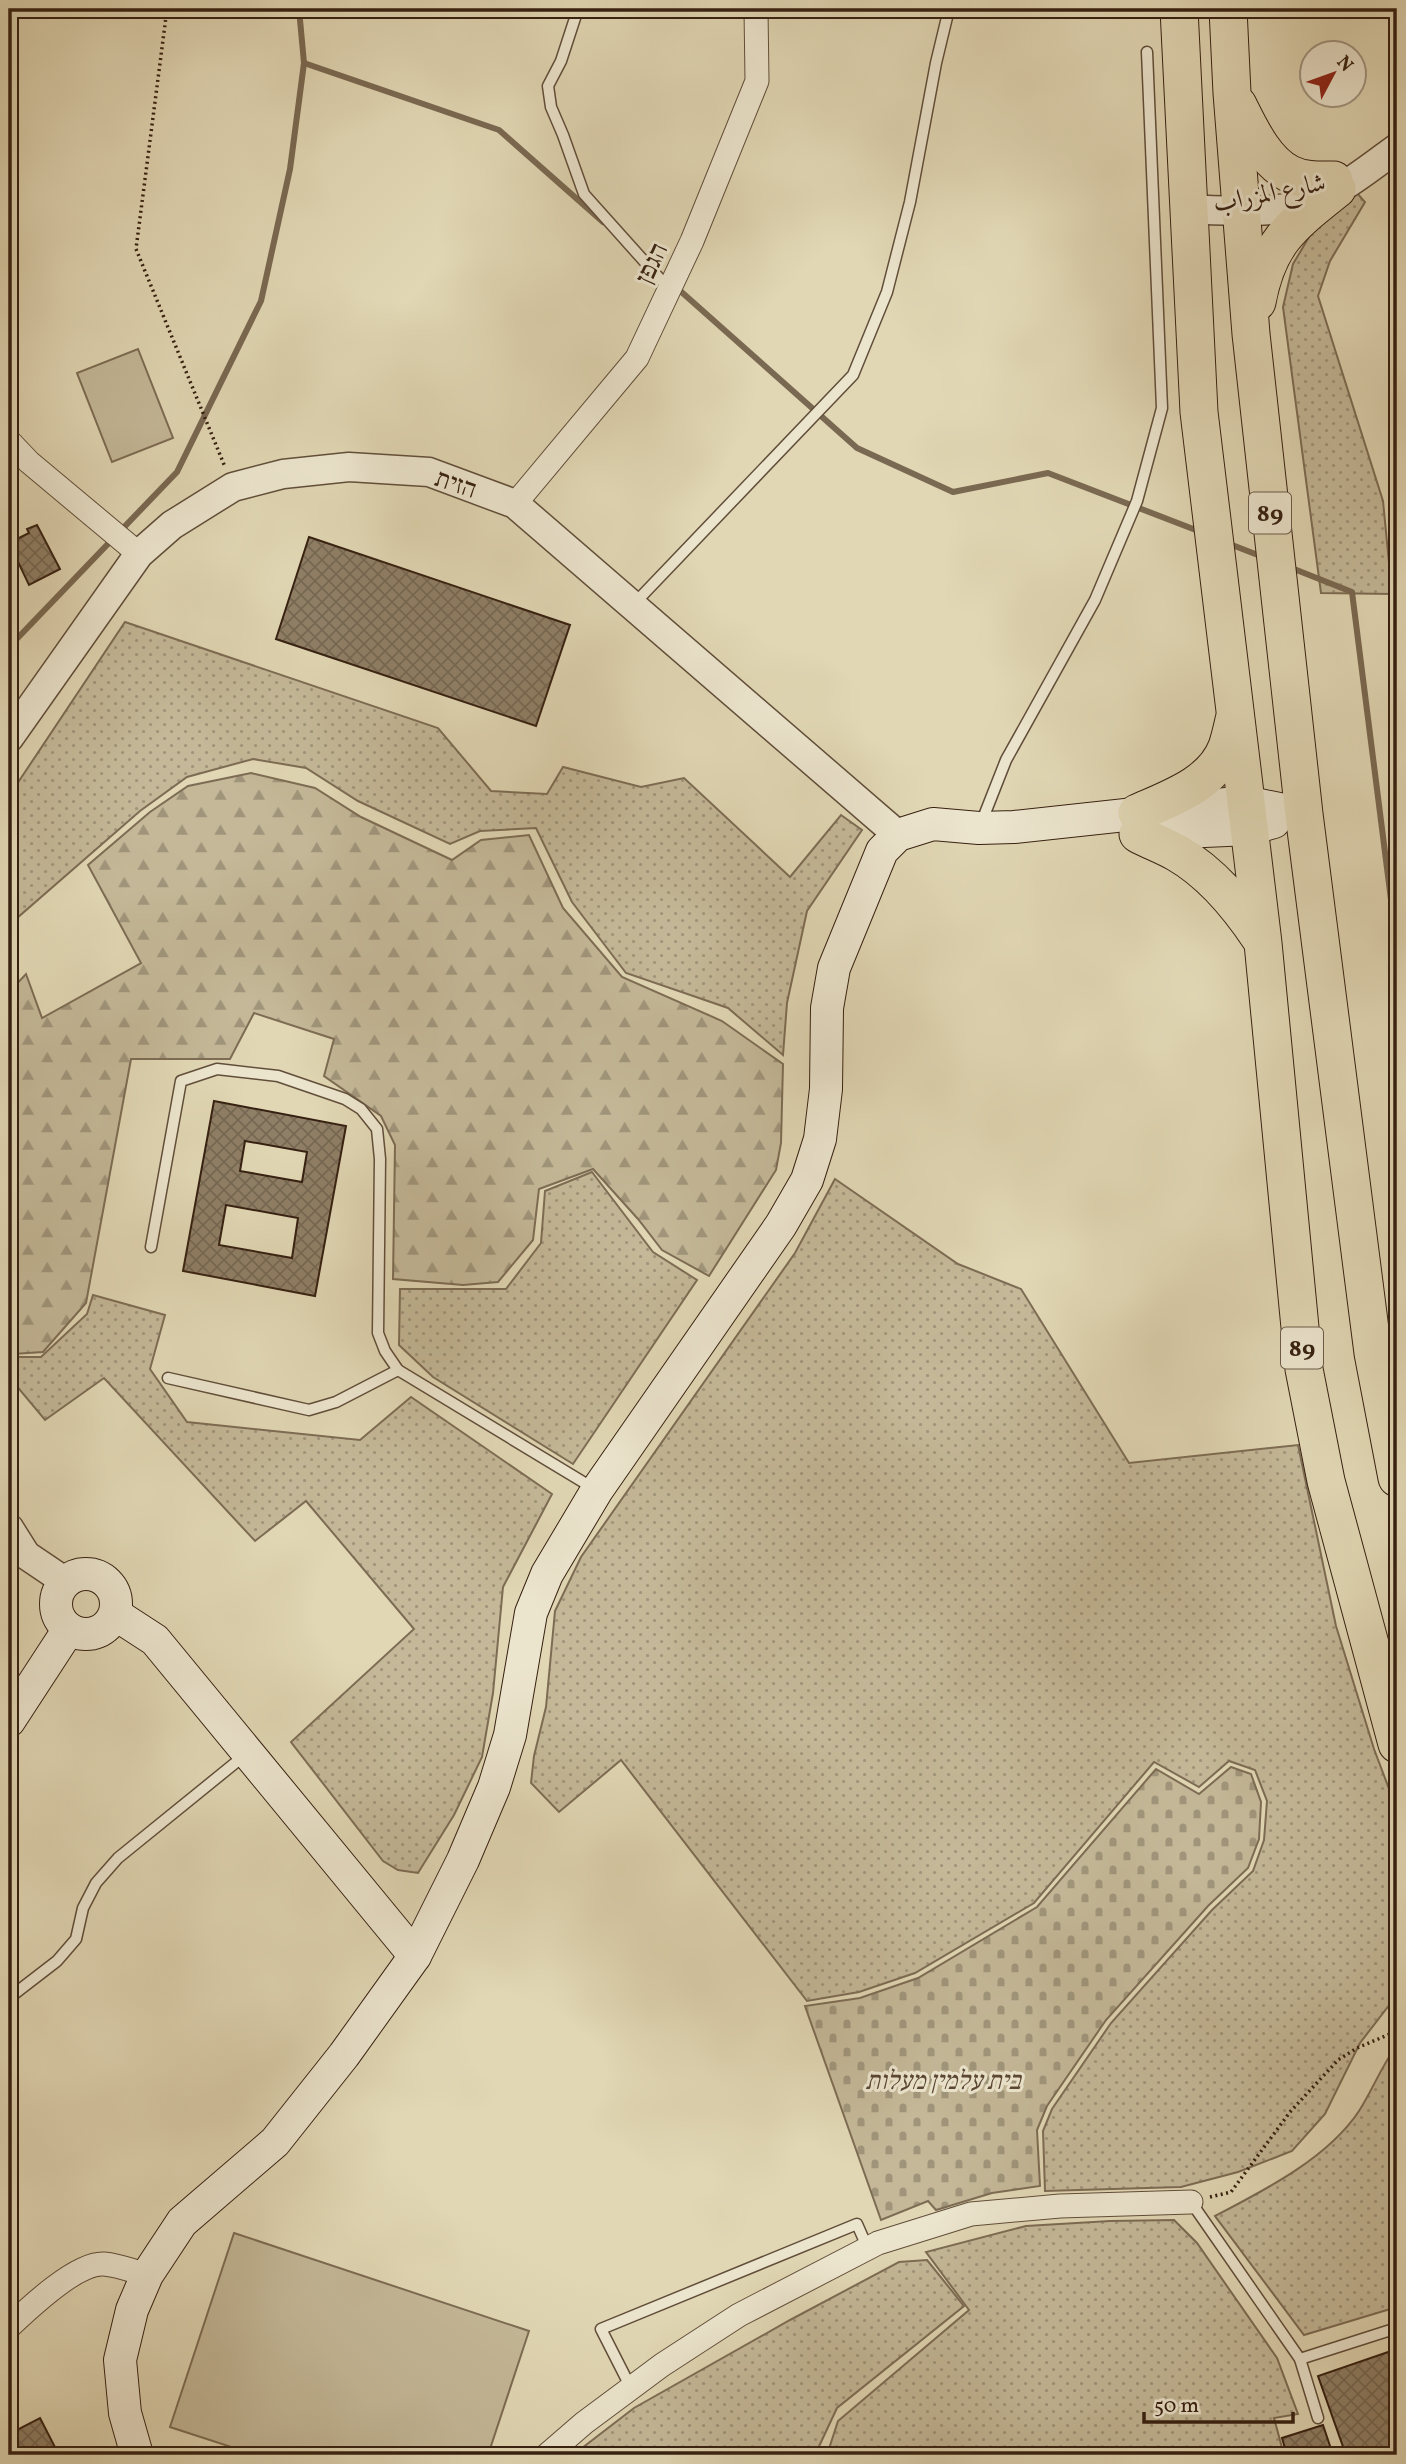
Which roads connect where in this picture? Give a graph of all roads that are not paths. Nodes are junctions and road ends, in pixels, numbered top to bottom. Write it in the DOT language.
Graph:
graph roads {
  1 [pos="578,9"];
  2 [pos="755,9"];
  3 [pos="948,9"];
  4 [pos="1179,9"];
  5 [pos="1228,9"];
  6 [pos="1147,52"];
  7 [pos="1232,93"];
  8 [pos="1397,148"];
  9 [pos="1344,181"];
  10 [pos="1241,202"];
  11 [pos="1188,209"];
  12 [pos="669,289"];
  13 [pos="1251,334"];
  14 [pos="9,441"];
  15 [pos="515,504"];
  16 [pos="139,554"];
  17 [pos="633,605"];
  18 [pos="1236,712"];
  19 [pos="9,738"];
  20 [pos="1304,814"];
  21 [pos="1247,815"];
  22 [pos="1138,824"];
  23 [pos="979,828"];
  24 [pos="898,835"];
  25 [pos="1263,943"];
  26 [pos="151,1247"];
  27 [pos="398,1370"];
  28 [pos="168,1378"];
  29 [pos="1397,1478"];
  30 [pos="597,1490"];
  31 [pos="9,1528"];
  32 [pos="66,1582"];
  33 [pos="115,1614"];
  34 [pos="69,1629"];
  35 [pos="9,1721"];
  36 [pos="1397,1744"];
  37 [pos="248,1754"];
  38 [pos="415,1956"];
  39 [pos="9,1998"];
  40 [pos="1191,2202"];
  41 [pos="868,2249"];
  42 [pos="147,2275"];
  43 [pos="9,2327"];
  44 [pos="1397,2328"];
  45 [pos="1300,2359"];
  46 [pos="631,2388"];
  47 [pos="1318,2418"];
  48 [pos="137,2455"];
  49 [pos="547,2455"];
  1 -- 12 [label="lane"];
  2 -- 12 [label="street, הגפן"];
  3 -- 17 [label="lane"];
  4 -- 11 [label="highway, 89"];
  5 -- 7 [label="highway, 89"];
  6 -- 23 [label="lane"];
  7 -- 9 [label="highway"];
  7 -- 10 [label="highway, 89"];
  8 -- 9 [label="street, شارع المزراب"];
  9 -- 10 [label="street, شارع المزراب"];
  9 -- 13 [label="highway"];
  10 -- 11 [label="street, شارع المزراب"];
  10 -- 13 [label="highway, 89"];
  11 -- 18 [label="highway, 89"];
  12 -- 15 [label="street, הגפן"];
  13 -- 20 [label="highway, 89"];
  14 -- 16 [label="street"];
  15 -- 16 [label="street, הזית"];
  15 -- 17 [label="street, הזית"];
  16 -- 19 [label="street, הזית"];
  17 -- 24 [label="street, הזית"];
  18 -- 21 [label="highway, 89"];
  18 -- 22 [label="highway"];
  20 -- 21 [label="main road"];
  20 -- 29 [label="highway, 89"];
  21 -- 22 [label="main road"];
  21 -- 25 [label="highway, 89"];
  22 -- 23 [label="main road"];
  22 -- 25 [label="highway"];
  23 -- 24 [label="main road"];
  24 -- 30 [label="main road"];
  25 -- 36 [label="highway, 89"];
  26 -- 27 [label="lane"];
  27 -- 28 [label="lane"];
  27 -- 30 [label="lane"];
  30 -- 38 [label="main road"];
  31 -- 32 [label="street"];
  32 -- 33 [label="main road"];
  32 -- 34 [label="main road"];
  33 -- 34 [label="main road"];
  33 -- 37 [label="main road"];
  34 -- 35 [label="main road"];
  37 -- 38 [label="main road"];
  37 -- 39 [label="lane"];
  38 -- 42 [label="main road"];
  40 -- 41 [label="street"];
  40 -- 45 [label="lane"];
  41 -- 46 [label="street"];
  41 -- 46 [label="lane"];
  42 -- 43 [label="street"];
  42 -- 48 [label="main road"];
  44 -- 45 [label="lane"];
  45 -- 47 [label="lane"];
  46 -- 49 [label="street"];
}
